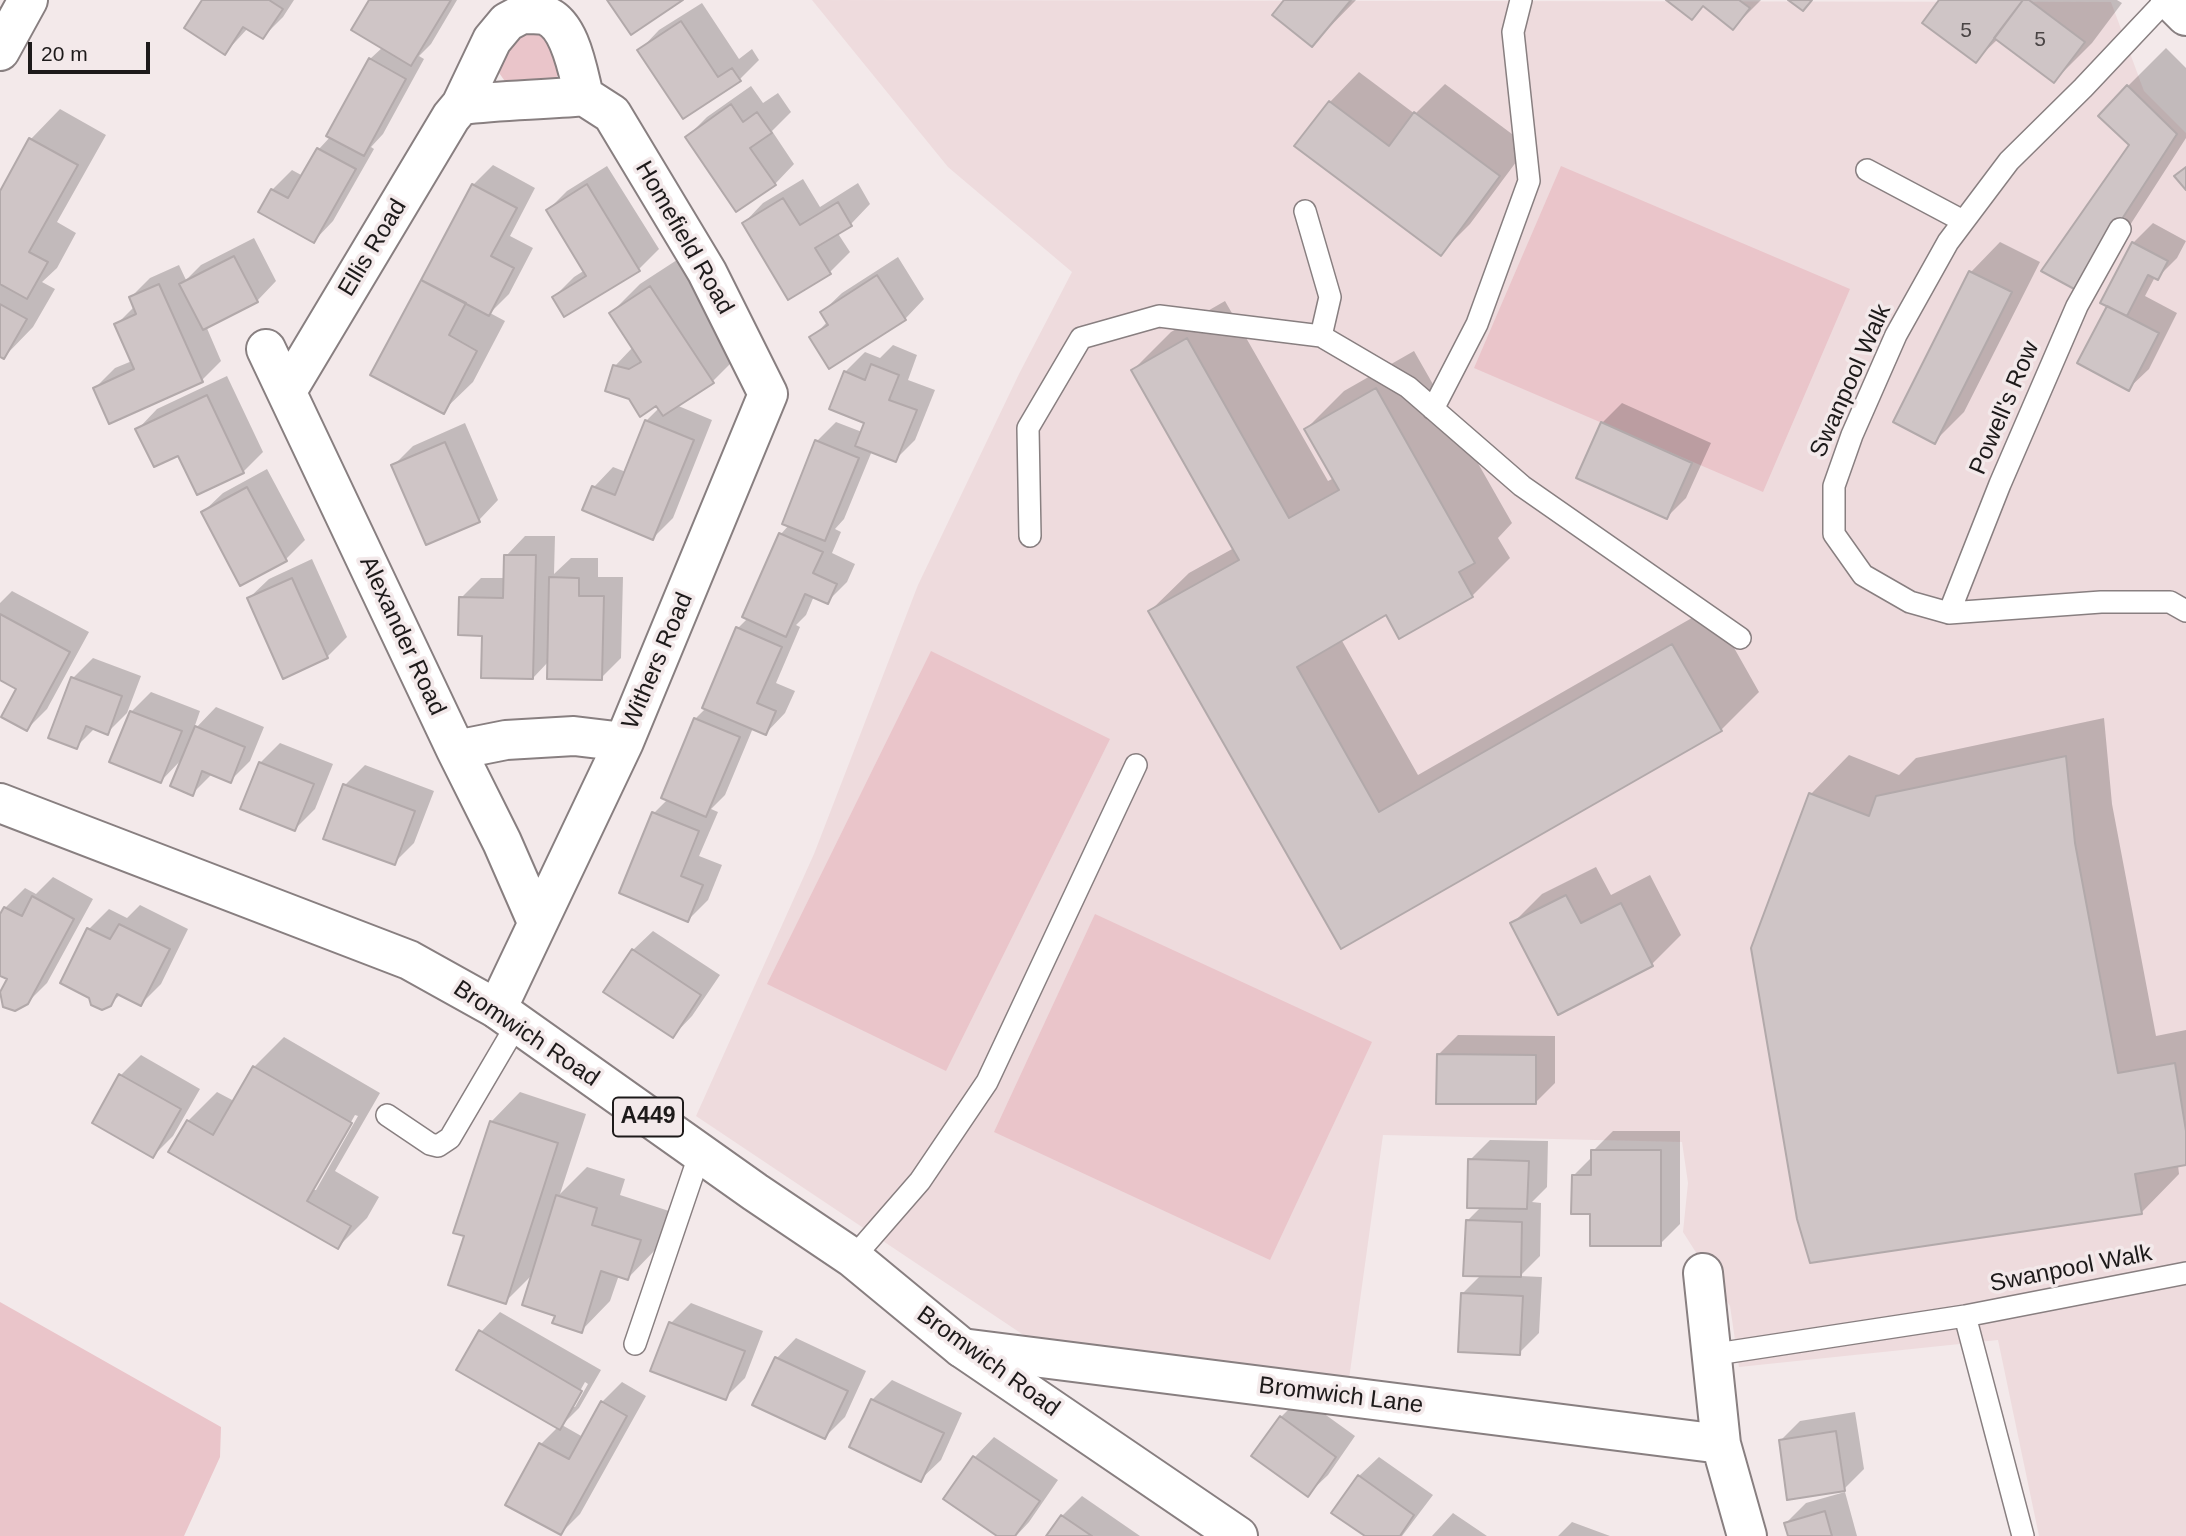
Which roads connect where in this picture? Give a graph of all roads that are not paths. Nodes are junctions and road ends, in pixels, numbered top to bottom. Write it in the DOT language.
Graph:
graph roads {
  1 [pos="28,0"];
  2 [pos="1521,0"];
  3 [pos="2168,0"];
  4 [pos="2186,16"];
  5 [pos="0,51"];
  6 [pos="584,96"];
  7 [pos="461,105"];
  8 [pos="1867,170"];
  9 [pos="1305,211"];
  10 [pos="1963,221"];
  11 [pos="2120,229"];
  12 [pos="1321,336"];
  13 [pos="266,349"];
  14 [pos="287,391"];
  15 [pos="768,394"];
  16 [pos="1433,409"];
  17 [pos="1030,536"];
  18 [pos="2186,611"];
  19 [pos="1949,613"];
  20 [pos="1740,638"];
  21 [pos="624,742"];
  22 [pos="456,750"];
  23 [pos="1136,765"];
  24 [pos="0,803"];
  25 [pos="537,922"];
  26 [pos="507,1017"];
  27 [pos="387,1115"];
  28 [pos="700,1153"];
  29 [pos="853,1258"];
  30 [pos="1703,1273"];
  31 [pos="2186,1273"];
  32 [pos="1965,1316"];
  33 [pos="635,1344"];
  34 [pos="962,1348"];
  35 [pos="1710,1355"];
  36 [pos="1721,1444"];
  37 [pos="1238,1536"];
  38 [pos="1747,1536"];
  39 [pos="2023,1536"];
  1 -- 5 [label="street"];
  2 -- 16 [label="lane"];
  3 -- 4 [label="street"];
  3 -- 10 [label="lane, Swanpool Walk"];
  6 -- 7 [label="street"];
  6 -- 7 [label="street, Ellis Road"];
  6 -- 15 [label="street, Homefield Road"];
  7 -- 14 [label="street, Ellis Road"];
  8 -- 10 [label="lane"];
  9 -- 12 [label="lane"];
  10 -- 19 [label="lane, Swanpool Walk"];
  11 -- 19 [label="lane, Powell's Row"];
  12 -- 16 [label="lane"];
  12 -- 17 [label="lane"];
  13 -- 14 [label="street, Alexander Road"];
  14 -- 22 [label="street, Alexander Road"];
  15 -- 21 [label="street, Withers Road"];
  16 -- 20 [label="lane"];
  18 -- 19 [label="lane, Swanpool Walk"];
  21 -- 22 [label="street"];
  21 -- 25 [label="street, Withers Road"];
  22 -- 25 [label="street, Alexander Road"];
  23 -- 29 [label="lane"];
  24 -- 26 [label="street, Bromwich Road / A449"];
  25 -- 26 [label="street, Withers Road"];
  26 -- 27 [label="lane"];
  26 -- 28 [label="street, Bromwich Road / A449"];
  28 -- 29 [label="street, Bromwich Road / A449"];
  28 -- 33 [label="lane"];
  29 -- 34 [label="street, Bromwich Road / A449"];
  30 -- 35 [label="street"];
  31 -- 32 [label="lane, Swanpool Walk"];
  32 -- 35 [label="lane, Swanpool Walk"];
  32 -- 39 [label="lane"];
  34 -- 36 [label="street, Bromwich Lane"];
  34 -- 37 [label="street, Bromwich Road / A449"];
  35 -- 36 [label="street"];
  36 -- 38 [label="street"];
}
